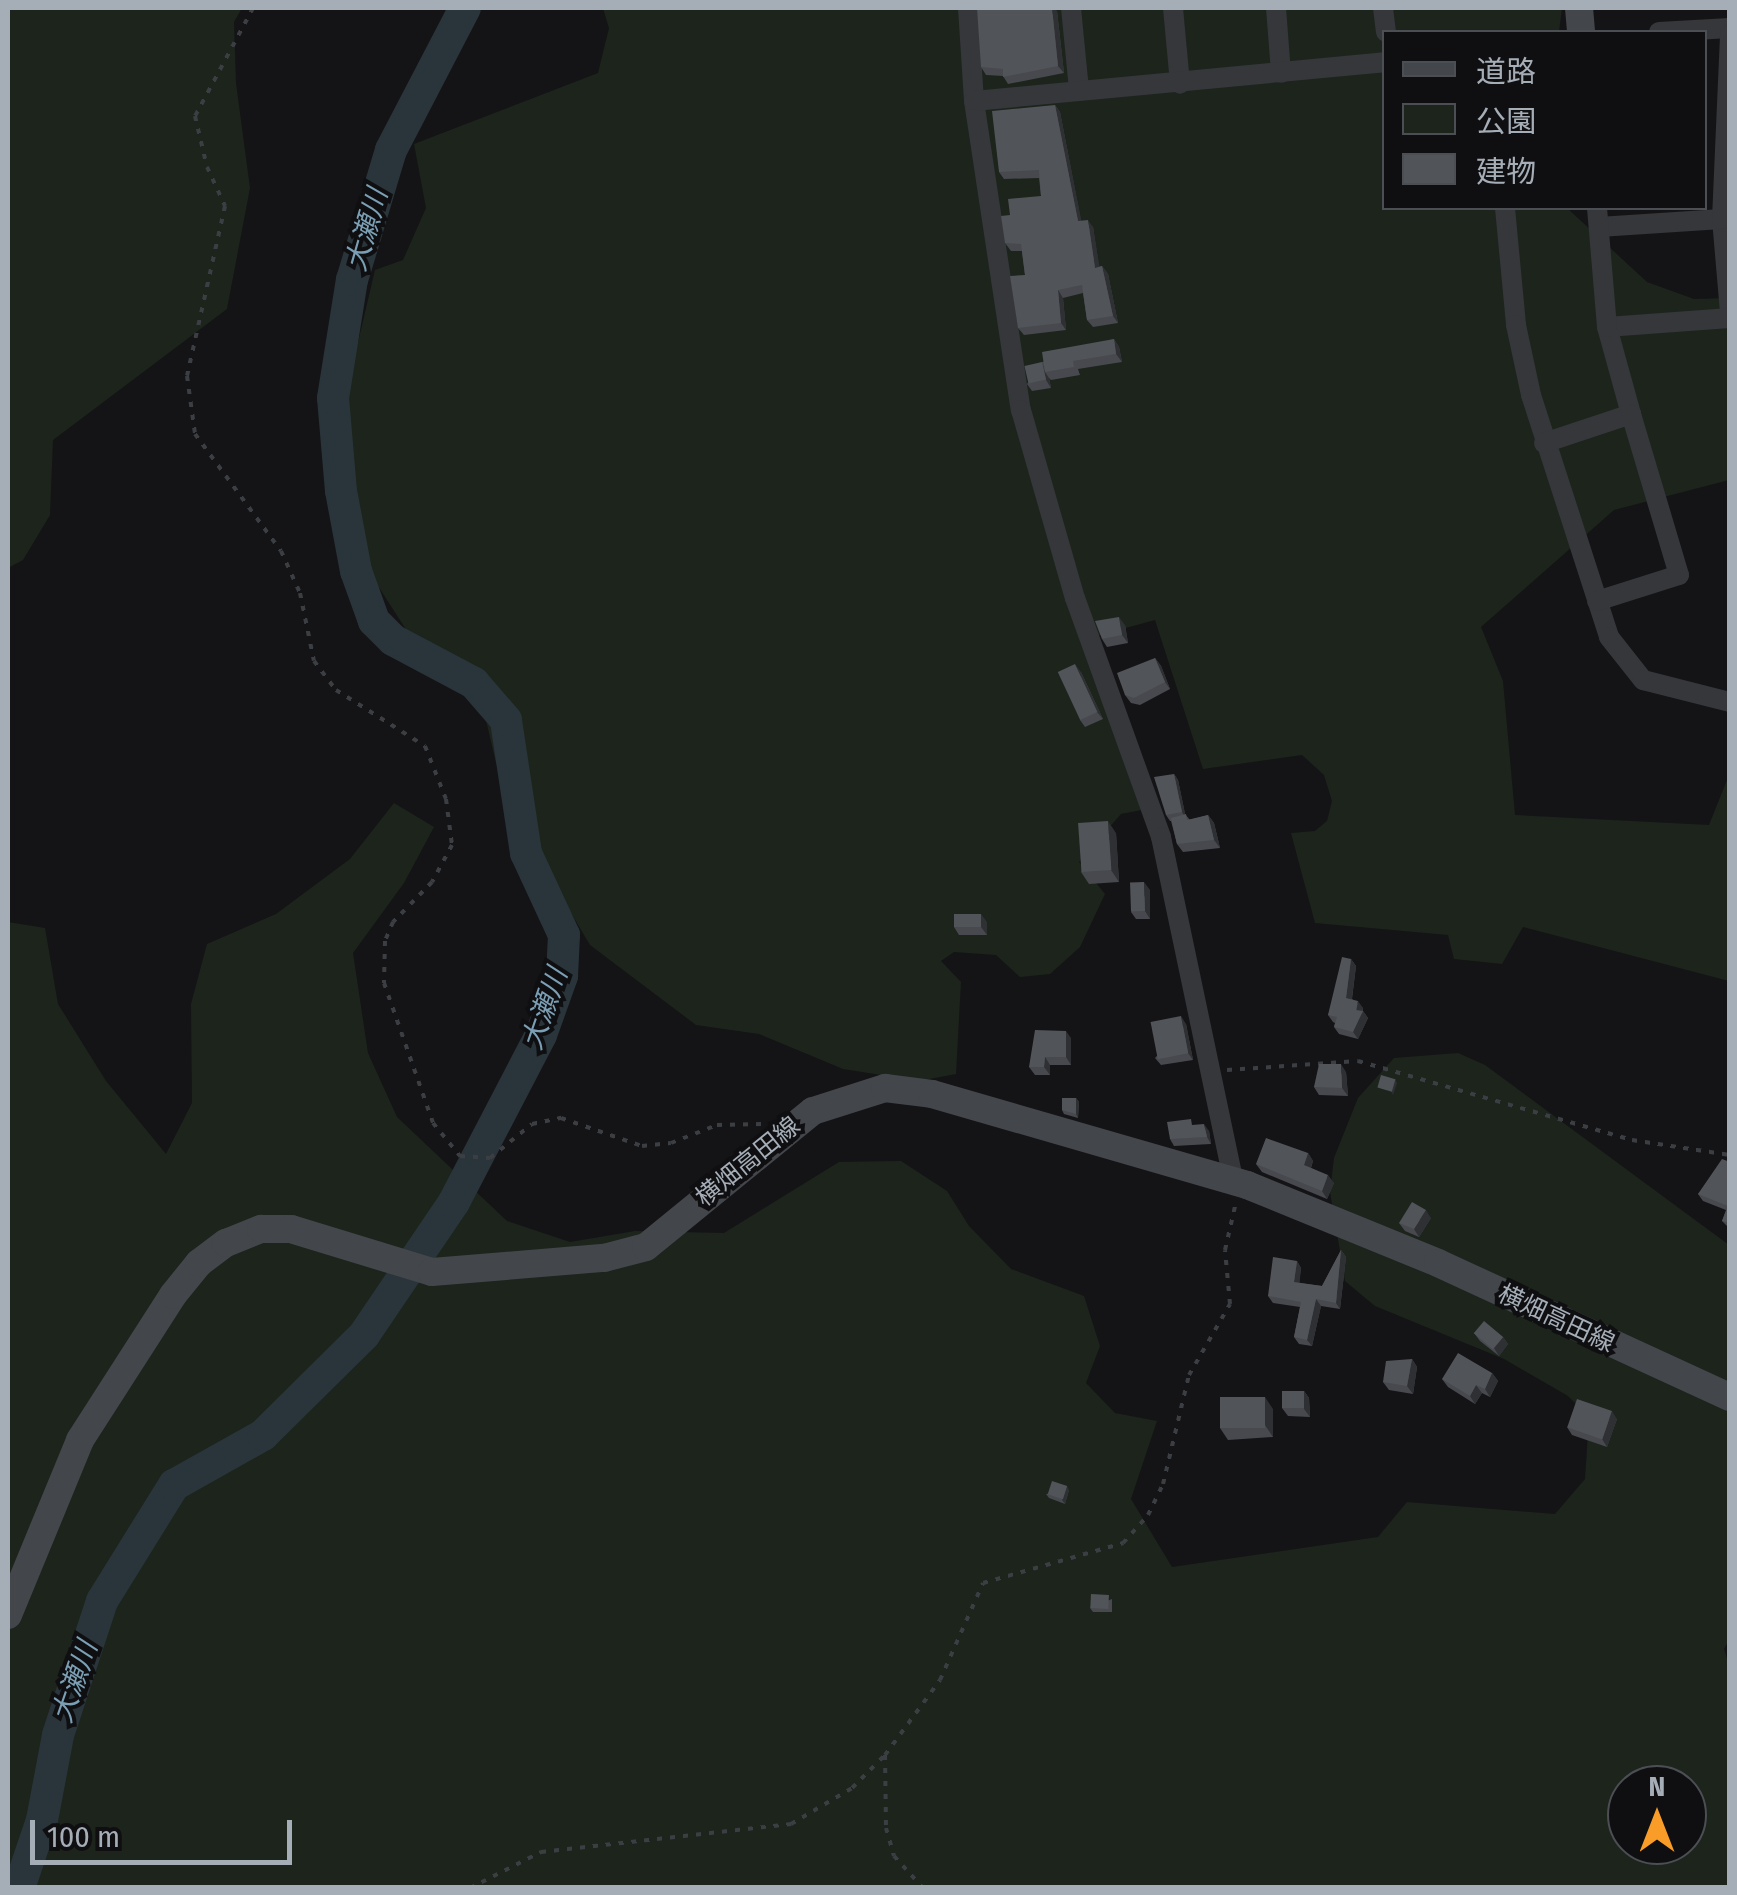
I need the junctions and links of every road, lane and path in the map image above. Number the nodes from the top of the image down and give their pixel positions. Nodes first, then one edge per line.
1 (253, 8) edge
2 (968, 8) edge
3 (1071, 8) edge
4 (1173, 8) edge
5 (1276, 8) edge
6 (1684, 8) edge
7 (1686, 30) edge
8 (1730, 31) edge
9 (1382, 62) edge
10 (1281, 73) junction
11 (1180, 84) junction
12 (1079, 90) junction
13 (974, 101) junction
14 (1728, 122) edge
15 (1505, 210) edge
16 (1598, 217) edge
17 (1722, 220) junction
18 (1730, 315) edge
19 (1608, 326) junction
20 (1631, 414) junction
21 (1544, 443) junction
22 (1597, 600) junction
23 (1730, 702) edge
24 (1210, 1072) junction
25 (780, 1132) junction
26 (1730, 1155) edge
27 (1240, 1182) junction
28 (1730, 1397) edge
29 (8, 1615) edge
30 (886, 1756) junction
31 (470, 1888) edge
32 (924, 1888) edge

1 - 25 path
2 - 13 street
3 - 12 street
4 - 11 street
5 - 10 street
6 - 7 street
8 - 14 street
9 - 10 street
10 - 11 street
11 - 12 street
12 - 13 street
13 - 24 street
14 - 17 street
15 - 21 street
16 - 17 street
16 - 19 street
17 - 18 street
18 - 19 street
19 - 20 street
20 - 21 street
20 - 22 street
21 - 22 street
22 - 23 street
24 - 26 path
24 - 27 street
25 - 27 main road, 横畑高田線
25 - 29 main road, 横畑高田線
27 - 28 main road, 横畑高田線
27 - 30 path
30 - 31 path
30 - 32 path

